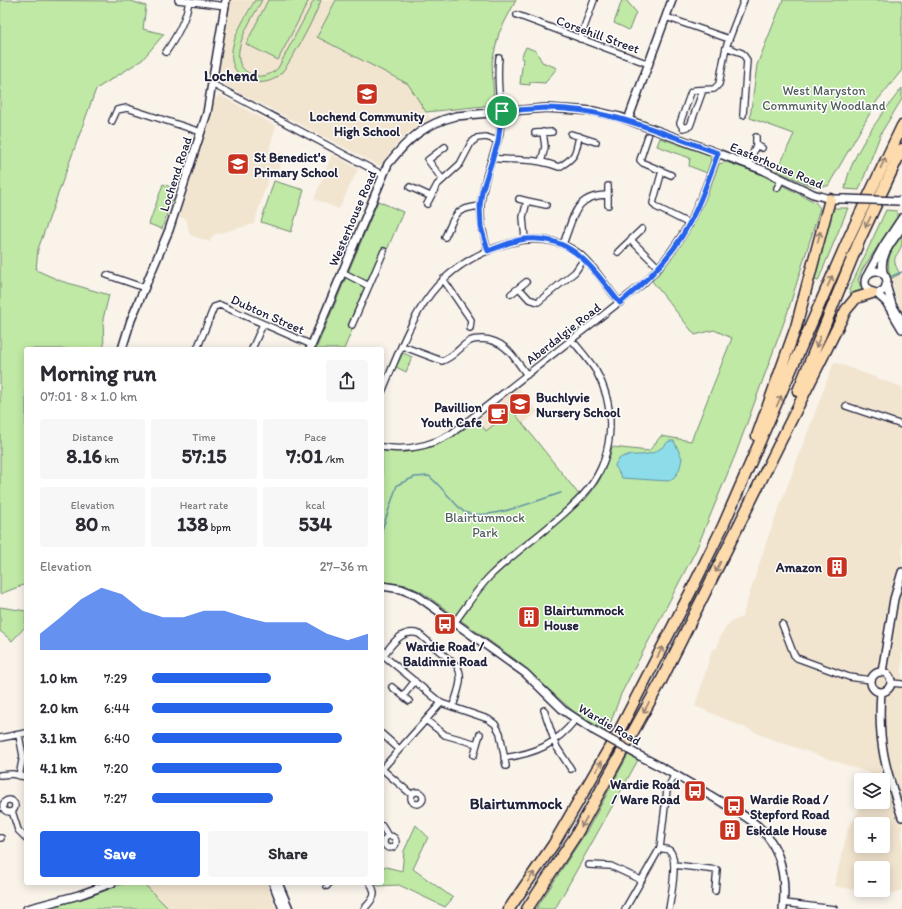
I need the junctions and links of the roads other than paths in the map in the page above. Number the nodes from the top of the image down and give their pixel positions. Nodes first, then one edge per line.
1 (178, 0) edge
2 (594, 0) edge
3 (672, 0) edge
4 (744, 0) edge
5 (189, 1) junction
6 (226, 3) edge
7 (517, 15) dead end
8 (666, 17) junction
9 (580, 39) junction
10 (728, 39) junction
11 (726, 47) junction
12 (166, 52) dead end
13 (499, 58) dead end
14 (649, 64) junction
15 (212, 84) junction
16 (703, 90) junction
17 (502, 111) junction
18 (743, 115) dead end
19 (443, 119) joint
20 (628, 120) junction
21 (112, 121) dead end
22 (902, 126) edge
23 (201, 132) junction
24 (543, 132) junction
25 (552, 132) dead end
26 (535, 133) dead end
27 (571, 134) dead end
28 (579, 136) junction
29 (648, 136) dead end
30 (756, 137) dead end
31 (498, 142) junction
32 (596, 142) dead end
33 (445, 146) dead end
34 (756, 146) junction
35 (762, 148) dead end
36 (902, 149) edge
37 (718, 153) junction
38 (492, 158) junction
39 (542, 162) junction
40 (749, 165) junction
41 (662, 171) junction
42 (383, 175) junction
43 (671, 175) dead end
44 (442, 179) junction
45 (782, 179) junction
46 (608, 186) dead end
47 (410, 187) dead end
48 (777, 188) dead end
49 (608, 195) junction
50 (430, 196) junction
51 (830, 198) junction
52 (519, 199) dead end
53 (527, 201) junction
54 (900, 201) edge
55 (428, 204) dead end
56 (546, 205) dead end
57 (608, 205) dead end
58 (480, 206) junction
59 (902, 218) edge
60 (690, 224) junction
61 (902, 227) edge
62 (642, 229) dead end
63 (445, 237) dead end
64 (525, 239) junction
65 (630, 240) junction
66 (563, 244) junction
67 (384, 251) dead end
68 (488, 251) junction
69 (618, 252) dead end
70 (584, 259) junction
71 (659, 268) junction
72 (342, 272) junction
73 (107, 275) dead end
74 (868, 275) junction
75 (884, 275) junction
76 (443, 279) junction
77 (526, 282) dead end
78 (886, 285) junction
79 (369, 286) junction
80 (145, 288) junction
81 (519, 288) junction
82 (874, 293) junction
83 (511, 294) dead end
84 (620, 303) junction
85 (902, 321) edge
86 (263, 324) junction
87 (352, 325) dead end
88 (470, 328) dead end
89 (902, 329) edge
90 (572, 340) junction
91 (402, 346) junction
92 (123, 347) edge
93 (198, 347) edge
94 (253, 347) edge
95 (311, 347) edge
96 (527, 375) junction
97 (384, 386) edge
98 (846, 406) dead end
99 (902, 425) edge
100 (384, 448) edge
101 (723, 526) junction
102 (735, 532) junction
103 (902, 572) edge
104 (384, 586) edge
105 (454, 623) junction
106 (782, 624) dead end
107 (384, 655) edge
108 (384, 657) edge
109 (882, 672) junction
110 (872, 680) junction
111 (415, 681) junction
112 (891, 683) junction
113 (902, 684) edge
114 (392, 687) dead end
115 (881, 692) junction
116 (403, 696) junction
117 (409, 701) dead end
118 (441, 703) junction
119 (453, 707) junction
120 (544, 710) dead end
121 (576, 719) junction
122 (426, 720) junction
123 (24, 734) edge
124 (480, 734) dead end
125 (19, 735) junction
126 (384, 736) edge
127 (0, 738) edge
128 (555, 741) junction
129 (477, 744) junction
130 (399, 749) junction
131 (474, 755) dead end
132 (504, 758) junction
133 (506, 766) dead end
134 (384, 767) edge
135 (571, 769) dead end
136 (384, 771) edge
137 (675, 774) junction
138 (0, 775) edge
139 (20, 776) junction
140 (24, 777) edge
141 (412, 795) dead end
142 (12, 811) dead end
143 (902, 817) edge
144 (384, 829) edge
145 (24, 836) edge
146 (388, 836) dead end
147 (660, 848) junction
148 (589, 865) dead end
149 (674, 865) junction
150 (642, 880) junction
151 (106, 885) edge
152 (274, 885) edge
153 (279, 885) edge
154 (371, 885) edge
155 (715, 892) dead end
156 (784, 906) edge
157 (27, 909) edge
158 (284, 909) edge
159 (289, 909) edge
160 (364, 909) edge
161 (508, 909) edge
162 (527, 909) edge
163 (625, 909) edge
164 (669, 909) edge
165 (831, 909) edge

1 - 5 street
2 - 9 street
3 - 8 street
4 - 10 street
5 - 6 street
5 - 12 street
6 - 15 street, Lochend Road
7 - 9 street, Corsehill Street
8 - 10 street
8 - 14 street
9 - 14 street, Corsehill Street
10 - 11 street
11 - 16 street
11 - 18 street
13 - 17 street
14 - 20 street
15 - 23 street, Lochend Road
15 - 42 street
16 - 16 street
17 - 19 street, Easterhouse Road
17 - 20 street, Easterhouse Road
17 - 31 street
19 - 42 street, Westerhouse Road
20 - 37 street, Easterhouse Road
21 - 23 street
101 -> 22 highway
23 - 80 street, Lochend Road
24 - 25 street
24 - 26 street
24 - 39 street
27 - 28 street
28 - 32 street
28 - 39 street
29 - 41 street
30 - 34 street
31 - 38 street
31 - 44 street
33 - 44 street
34 - 35 street
34 - 40 street
36 -> 102 highway
37 - 40 street, Easterhouse Road
37 - 60 street, Aberdalgie Road
38 - 39 street
38 - 58 street
40 - 45 street, Easterhouse Road
41 - 43 street
41 - 60 street
42 - 72 street, Westerhouse Road
44 - 50 street
45 - 48 street
45 - 51 street, Easterhouse Road
46 - 49 street
47 - 50 street
49 - 57 street
49 - 66 street
50 - 55 street
51 - 54 street, Easterhouse Road, bridge
101 -> 51 highway
52 - 53 street
53 - 56 street
53 - 64 street
58 - 63 street
58 - 68 street
59 - 74 street
60 - 71 street, Aberdalgie Road
61 - 75 street
62 - 65 street
64 - 66 street
64 - 68 street
65 - 69 street
65 - 71 street
66 - 70 street
67 - 79 street
68 - 76 street
70 - 81 street
70 - 84 street
71 - 84 street, Aberdalgie Road
72 - 79 street
72 - 95 street, Westerhouse Road
73 - 80 street
74 - 75 street
74 - 82 street
75 - 78 street
76 - 88 street
76 - 91 street
77 - 81 street
78 - 82 street
78 - 85 street
79 - 87 street
80 - 92 street, Lochend Road
81 - 83 street
82 - 89 street
82 - 102 highway
84 - 90 street, Aberdalgie Road
86 - 93 street, Dubton Street
86 - 94 street
86 - 95 street, Dubton Street
90 - 96 street, Aberdalgie Road
90 - 105 street
91 - 96 street
91 - 97 street
96 - 100 street, Aberdalgie Road
98 - 99 street
161 -> 101 highway
102 -> 162 highway
103 - 109 street
104 - 105 street, Wardie Road
105 - 121 street, Wardie Road
106 - 110 street
107 - 119 street
108 - 111 street
109 - 110 street
109 - 112 street
110 - 115 street
111 - 116 street
111 - 118 street
112 - 113 street
112 - 115 street
114 - 116 street
115 - 143 street
116 - 117 street
118 - 119 street
118 - 122 street
119 - 132 street
120 - 128 street
121 - 128 street
121 - 137 street, Wardie Road, bridge
122 - 129 street
122 - 130 street
123 - 125 street
124 - 129 street
125 - 127 street
125 - 139 street
126 - 130 street
128 - 132 street
128 - 135 street
129 - 131 street
130 - 134 street
132 - 133 street
136 - 141 street
137 - 147 street
137 - 156 street, Wardie Road
138 - 139 street
139 - 140 street
142 - 145 street
144 - 146 street
147 - 149 street
147 - 150 street
148 - 150 street
149 - 155 street
149 - 164 street
150 - 163 street
151 - 157 street
152 - 158 street
153 - 159 street
154 - 160 street
156 - 165 street

